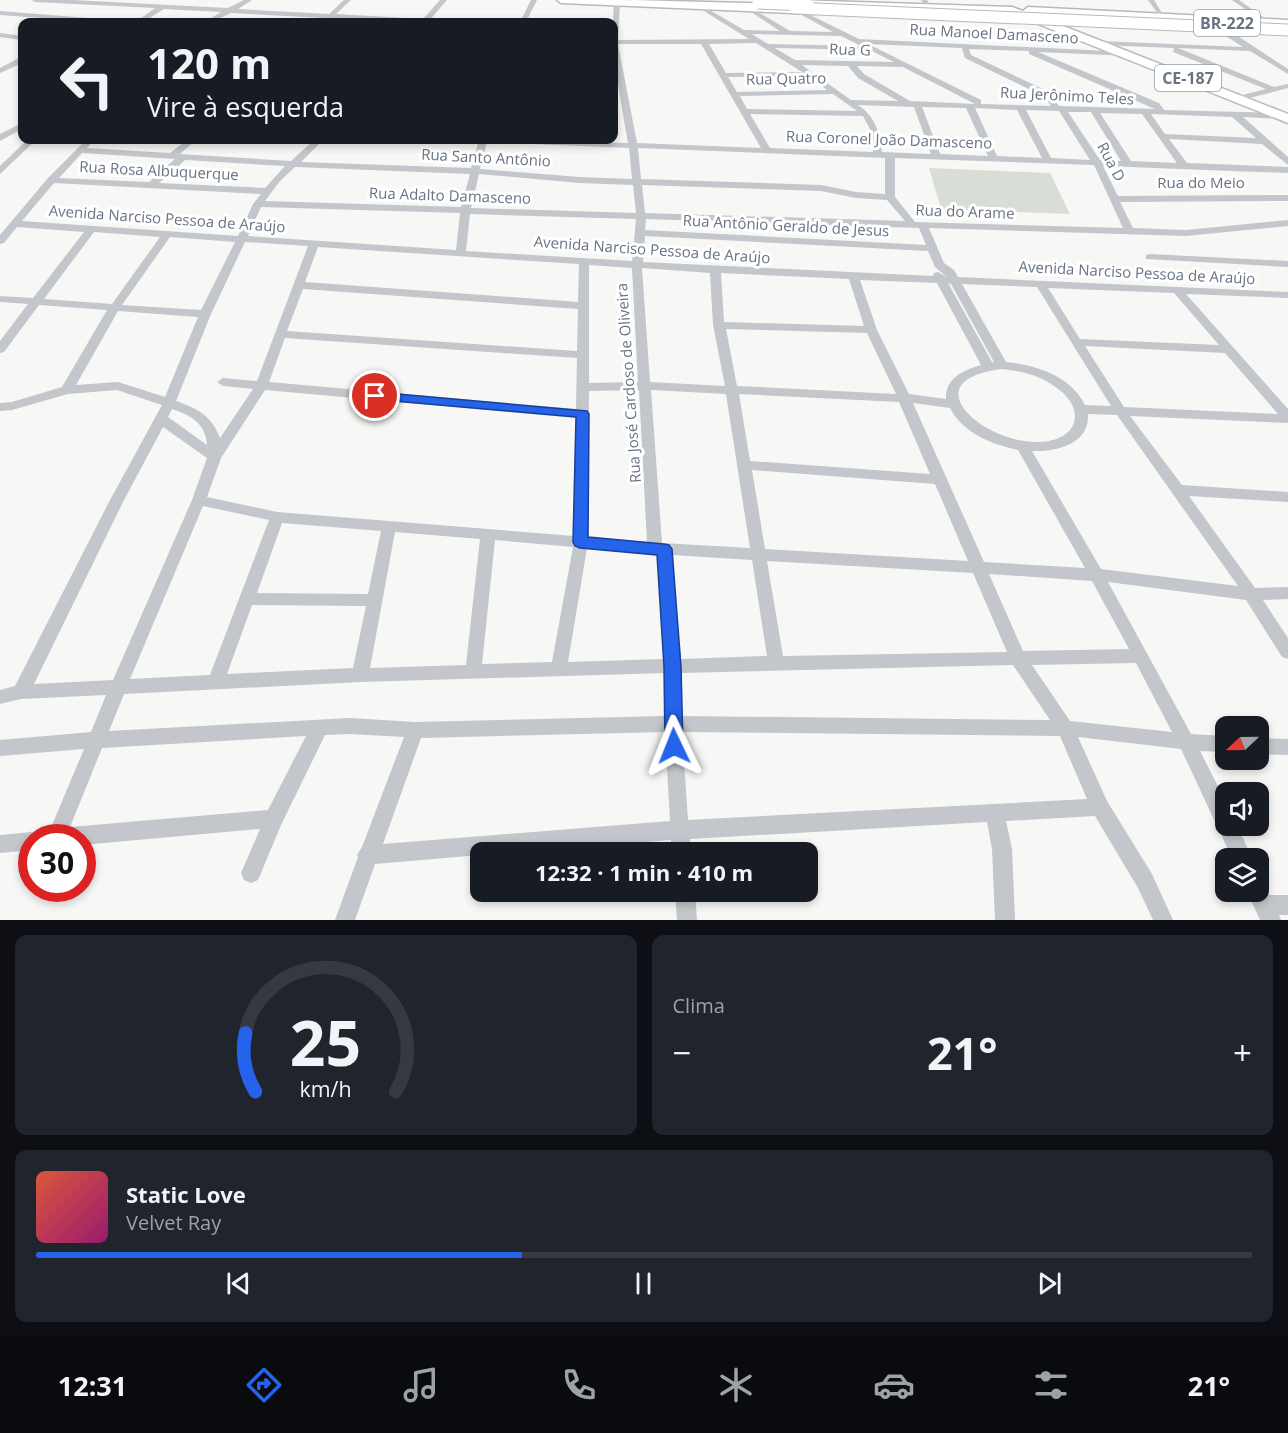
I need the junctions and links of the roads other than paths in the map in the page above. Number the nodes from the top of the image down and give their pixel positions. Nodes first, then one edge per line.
1 (35, 0) edge
2 (41, 0) edge
3 (249, 0) edge
4 (348, 0) edge
5 (444, 0) edge
6 (534, 0) edge
7 (561, 0) edge
8 (636, 0) edge
9 (988, 0) edge
10 (1000, 0) edge
11 (1151, 0) edge
12 (1235, 0) edge
13 (126, 2) edge
14 (617, 3) junction
15 (926, 3) edge
16 (699, 4) edge
17 (758, 4) edge
18 (164, 6) junction
19 (796, 9) junction
20 (1012, 10) junction
21 (1027, 10) junction
22 (231, 11) junction
23 (0, 13) edge
24 (15, 14) junction
25 (331, 15) junction
26 (1162, 17) junction
27 (54, 18) edge
28 (100, 18) edge
29 (145, 18) edge
30 (216, 18) edge
31 (328, 18) edge
32 (371, 18) edge
33 (428, 18) edge
34 (525, 18) edge
35 (616, 18) edge
36 (0, 21) edge
37 (1268, 22) junction
38 (1047, 24) junction
39 (1063, 24) junction
40 (1288, 28) edge
41 (1224, 31) junction
42 (743, 32) junction
43 (789, 33) junction
44 (846, 34) junction
45 (0, 35) edge
46 (18, 37) edge
47 (1094, 40) junction
48 (858, 41) junction
49 (618, 42) edge
50 (704, 42) junction
51 (762, 43) junction
52 (965, 46) junction
53 (1167, 47) junction
54 (873, 48) junction
55 (1024, 49) junction
56 (1249, 49) junction
57 (1129, 54) junction
58 (18, 62) edge
59 (793, 62) junction
60 (850, 63) junction
61 (906, 65) junction
62 (0, 71) edge
63 (1288, 72) edge
64 (812, 74) junction
65 (618, 75) edge
66 (724, 75) junction
67 (1288, 86) edge
68 (1272, 89) junction
69 (838, 92) junction
70 (733, 94) junction
71 (1238, 99) junction
72 (851, 102) junction
73 (618, 104) edge
74 (626, 104) junction
75 (913, 104) junction
76 (969, 105) junction
77 (986, 106) junction
78 (1020, 107) junction
79 (1059, 109) junction
80 (1094, 110) junction
81 (745, 111) junction
82 (1146, 113) junction
83 (1162, 113) junction
84 (866, 114) junction
85 (1235, 115) junction
86 (1285, 117) edge
87 (18, 128) edge
88 (1162, 135) junction
89 (0, 138) edge
90 (1263, 141) junction
91 (28, 144) edge
92 (86, 144) edge
93 (187, 144) edge
94 (314, 144) edge
95 (482, 144) edge
96 (604, 144) edge
97 (633, 145) junction
98 (79, 150) junction
99 (767, 150) junction
100 (878, 154) junction
101 (890, 155) junction
102 (172, 156) junction
103 (936, 156) junction
104 (183, 157) junction
105 (994, 159) junction
106 (1047, 161) junction
107 (1288, 162) edge
108 (1097, 163) junction
109 (292, 164) junction
110 (1127, 164) junction
111 (1184, 166) junction
112 (1288, 170) edge
113 (0, 171) edge
114 (473, 171) junction
115 (51, 180) junction
116 (637, 182) junction
117 (150, 186) junction
118 (265, 191) junction
119 (890, 197) junction
120 (1288, 198) edge
121 (1114, 199) junction
122 (258, 204) junction
123 (465, 211) junction
124 (641, 217) junction
125 (17, 221) junction
126 (1288, 223) edge
127 (918, 225) junction
128 (91, 229) junction
129 (1130, 232) junction
130 (168, 233) junction
131 (639, 233) junction
132 (243, 236) junction
133 (0, 241) edge
134 (314, 244) junction
135 (932, 248) junction
136 (461, 250) junction
137 (1150, 257) dead end
138 (585, 261) junction
139 (637, 261) junction
140 (1288, 264) edge
141 (715, 270) junction
142 (944, 274) junction
143 (854, 277) junction
144 (1041, 284) junction
145 (299, 285) junction
146 (1288, 287) edge
147 (1177, 290) junction
148 (1288, 295) edge
149 (0, 299) edge
150 (34, 301) junction
151 (584, 306) junction
152 (115, 307) junction
153 (205, 314) junction
154 (719, 325) junction
155 (871, 330) junction
156 (280, 334) junction
157 (1078, 342) junction
158 (0, 349) edge
159 (1227, 349) junction
160 (583, 355) junction
161 (1002, 365) junction
162 (988, 366) junction
163 (224, 382) dead end
164 (261, 386) junction
165 (644, 386) junction
166 (583, 387) junction
167 (67, 390) junction
168 (732, 390) junction
169 (904, 398) junction
170 (169, 403) junction
171 (954, 404) junction
172 (0, 406) edge
173 (1081, 410) junction
174 (1119, 410) junction
175 (582, 414) junction
176 (1288, 418) edge
177 (161, 419) junction
178 (1023, 447) junction
179 (214, 457) junction
180 (744, 465) junction
181 (938, 479) junction
182 (1178, 490) junction
183 (1288, 496) edge
184 (199, 500) junction
185 (277, 517) junction
186 (389, 526) junction
187 (488, 533) junction
188 (580, 542) junction
189 (659, 549) junction
190 (760, 555) junction
191 (979, 570) junction
192 (1098, 575) junction
193 (1288, 593) edge
194 (1251, 594) junction
195 (247, 599) junction
196 (374, 600) junction
197 (1288, 652) edge
198 (1141, 656) junction
199 (1018, 660) junction
200 (776, 663) junction
201 (673, 667) junction
202 (560, 669) junction
203 (473, 673) junction
204 (360, 675) junction
205 (216, 682) junction
206 (118, 687) junction
207 (21, 692) junction
208 (0, 698) edge
209 (673, 724) junction
210 (320, 727) junction
211 (1065, 728) junction
212 (415, 730) junction
213 (97, 740) junction
214 (1188, 742) junction
215 (1215, 743) edge
216 (1269, 746) edge
217 (1288, 747) edge
218 (0, 748) edge
219 (1215, 800) edge
220 (1100, 807) junction
221 (995, 813) junction
222 (274, 819) junction
223 (62, 824) edge
224 (679, 830) junction
225 (96, 835) edge
226 (18, 842) edge
227 (680, 842) edge
228 (0, 844) edge
229 (368, 855) junction
230 (251, 873) dead end
231 (686, 902) edge
232 (1264, 905) edge
233 (1288, 905) edge
234 (345, 920) edge
235 (687, 920) edge
236 (1005, 920) edge
237 (1163, 920) edge

1 - 2 street
2 - 13 street
2 - 24 street
3 - 22 street
4 - 25 street
5 - 33 street
6 - 34 street
7 - 14 main road
8 - 19 highway, BR-222
9 - 20 main road, CE-187
10 - 21 main road, CE-187
11 - 26 street
12 - 37 street
13 - 18 street
13 - 28 street
14 - 16 main road
14 - 35 street, Rua José Cardoso de Oliveira
15 - 17 main road, BR-222
15 - 20 main road, BR-222
16 - 17 highway, BR-222
16 - 42 street
17 - 19 main road
17 - 40 highway, BR-222, bridge
17 - 43 street
18 - 22 street
18 - 29 street
19 - 38 main road
19 - 40 highway, BR-222, bridge
19 - 44 street
20 - 21 highway, BR-222
20 - 38 highway, CE-187
21 - 26 highway, BR-222
21 - 39 highway, CE-187
22 - 25 street
22 - 30 street
23 - 24 street
24 - 27 street
24 - 36 street
25 - 31 street
25 - 32 street
26 - 37 highway, BR-222
37 - 40 highway, BR-222
38 - 39 highway
38 - 47 highway, CE-187
39 - 41 highway
39 - 47 highway, CE-187
40 - 41 highway
41 - 56 street
42 - 43 street
42 - 51 street
43 - 44 street
44 - 48 street
45 - 46 street
47 - 53 street
47 - 57 highway, CE-187
48 - 52 street, Rua Manoel Damasceno
48 - 54 street
49 - 50 street
50 - 51 street
50 - 66 street
51 - 54 street
51 - 59 street
52 - 55 street, Rua Manoel Damasceno
52 - 79 street, Rua D
53 - 56 street
53 - 68 street
54 - 61 street
55 - 57 street, Rua Manoel Damasceno
55 - 83 street
56 - 63 street
57 - 71 highway, CE-187
58 - 62 street
59 - 60 street, Rua G
59 - 64 street
60 - 61 street, Rua G
60 - 75 street
61 - 77 street
64 - 66 street
64 - 69 street
65 - 74 street, Rua José Cardoso de Oliveira
66 - 70 street
67 - 68 street
68 - 71 street
69 - 70 street, Rua Quatro
69 - 72 street
70 - 81 street
71 - 86 highway, CE-187
72 - 75 street, Rua Jerônimo Teles
72 - 84 street
73 - 74 street
74 - 97 street, Rua José Cardoso de Oliveira
75 - 76 street, Rua Jerônimo Teles
75 - 103 street
76 - 77 street, Rua Jerônimo Teles
76 - 105 street
77 - 78 street, Rua Jerônimo Teles
78 - 79 street, Rua Jerônimo Teles
78 - 106 street
79 - 80 street, Rua Jerônimo Teles
79 - 108 street, Rua D
80 - 82 street, Rua Jerônimo Teles
80 - 110 street
81 - 84 street
81 - 99 street
82 - 83 street, Rua Jerônimo Teles
82 - 88 street
83 - 85 street, Rua Jerônimo Teles
84 - 100 street
85 - 86 street, Rua Jerônimo Teles
85 - 90 street
87 - 89 street
88 - 90 street
88 - 111 street
90 - 107 street
91 - 113 street
92 - 98 street
93 - 102 street
94 - 109 street
95 - 114 street
96 - 97 street, Rua Coronel João Damasceno
97 - 99 street, Rua Coronel João Damasceno
97 - 116 street, Rua José Cardoso de Oliveira
98 - 102 street, Rua Santo Antônio
98 - 115 street
99 - 100 street, Rua Coronel João Damasceno
100 - 101 street, Rua Coronel João Damasceno
101 - 103 street, Rua Coronel João Damasceno
101 - 119 street
102 - 104 street, Rua Santo Antônio
103 - 105 street, Rua Coronel João Damasceno
104 - 109 street, Rua Santo Antônio
104 - 117 street
105 - 106 street, Rua Coronel João Damasceno
106 - 108 street, Rua Coronel João Damasceno
108 - 110 street, Rua Coronel João Damasceno
108 - 121 street, Rua D
109 - 114 street, Rua Santo Antônio
109 - 118 street
110 - 111 street, Rua Coronel João Damasceno
111 - 112 street, Rua Coronel João Damasceno
114 - 116 street, Rua Santo Antônio
114 - 123 street
115 - 117 street, Rua Rosa Albuquerque
115 - 125 street
116 - 119 street, Rua Santo Antônio
116 - 124 street, Rua José Cardoso de Oliveira
117 - 118 street, Rua Rosa Albuquerque
118 - 122 street
119 - 127 street
120 - 121 street, Rua do Meio
121 - 129 street, Rua D
122 - 123 street, Rua Adalto Damasceno
122 - 132 street
123 - 124 street, Rua Adalto Damasceno
123 - 136 street
124 - 127 street, Rua do Arame
124 - 131 street, Rua José Cardoso de Oliveira
125 - 128 street, Avenida Narciso Pessoa de Araújo
125 - 132 street, Avenida Narciso Pessoa de Araújo
125 - 133 street
126 - 129 street, Rua do Arame
127 - 129 street, Rua do Arame
127 - 135 street
128 - 130 street, Avenida Narciso Pessoa de Araújo
128 - 150 street
130 - 132 street, Avenida Narciso Pessoa de Araújo
130 - 152 street
131 - 135 street, Rua Antônio Geraldo de Jesus
131 - 139 street, Rua José Cardoso de Oliveira
132 - 134 street, Avenida Narciso Pessoa de Araújo
132 - 136 street, Avenida Narciso Pessoa de Araújo
132 - 153 street
134 - 136 street, Avenida Narciso Pessoa de Araújo
134 - 145 street
135 - 142 street
136 - 138 street, Avenida Narciso Pessoa de Araújo
136 - 139 street, Avenida Narciso Pessoa de Araújo
137 - 140 street
138 - 139 street, Avenida Narciso Pessoa de Araújo
138 - 151 street
139 - 141 street, Avenida Narciso Pessoa de Araújo
139 - 142 street, Avenida Narciso Pessoa de Araújo
139 - 165 street, Rua José Cardoso de Oliveira
141 - 143 street, Avenida Narciso Pessoa de Araújo
141 - 154 street
142 - 143 street, Avenida Narciso Pessoa de Araújo
142 - 144 street, Avenida Narciso Pessoa de Araújo
142 - 146 street, Avenida Narciso Pessoa de Araújo
142 - 161 street
142 - 162 street
143 - 155 street
144 - 147 street, Avenida Narciso Pessoa de Araújo
144 - 157 street
145 - 151 street
145 - 156 street
147 - 148 street, Avenida Narciso Pessoa de Araújo
147 - 159 street
149 - 150 street
150 - 152 street
150 - 158 street
151 - 160 street
152 - 153 street
152 - 167 street
153 - 170 street
154 - 155 street
154 - 168 street
155 - 169 street
156 - 160 street
156 - 164 street
157 - 159 street
157 - 174 street
159 - 176 street
160 - 166 street
161 - 162 street
161 - 173 street
162 - 171 street
163 - 164 street
164 - 175 street
164 - 179 street
165 - 166 street
165 - 168 street
165 - 189 street, Rua José Cardoso de Oliveira
166 - 175 street
167 - 170 street
167 - 172 street
168 - 169 street
168 - 180 street
169 - 171 street
169 - 181 street
170 - 177 street
170 - 179 street
171 - 178 street
173 - 174 street
173 - 178 street
174 - 176 street
174 - 182 street
175 - 188 street
177 - 179 street
177 - 207 street
178 - 192 street
179 - 184 street
180 - 181 street
180 - 190 street
181 - 191 street
182 - 183 street
182 - 194 street
184 - 185 street
184 - 206 street
185 - 186 street
185 - 195 street
186 - 187 street
186 - 196 street
187 - 188 street
187 - 203 street
188 - 189 street
188 - 202 street
189 - 190 street
189 - 201 street, Rua José Cardoso de Oliveira
190 - 191 street
190 - 200 street
191 - 192 street
191 - 199 street
192 - 194 street
192 - 198 street
193 - 194 street
194 - 197 street
195 - 196 street
195 - 205 street
196 - 204 street
198 - 199 street
198 - 214 street
199 - 200 street
199 - 211 street
200 - 201 street
201 - 202 street
201 - 209 street, Rua José Cardoso de Oliveira
202 - 203 street
203 - 204 street
204 - 205 street
205 - 206 street
206 - 207 street
206 - 213 street
207 - 208 street
209 - 211 street
209 - 212 street
209 - 224 street, Rua José Cardoso de Oliveira
210 - 212 street
210 - 213 street
210 - 222 street
211 - 214 street
211 - 220 street
212 - 229 street
213 - 218 street
213 - 223 street
214 - 215 street
214 - 219 street
216 - 217 street
220 - 221 street
220 - 237 street
221 - 224 street
221 - 236 street
222 - 225 street
222 - 230 street
224 - 227 street, Rua José Cardoso de Oliveira
224 - 229 street
226 - 228 street
229 - 234 street
231 - 235 street
232 - 233 street

